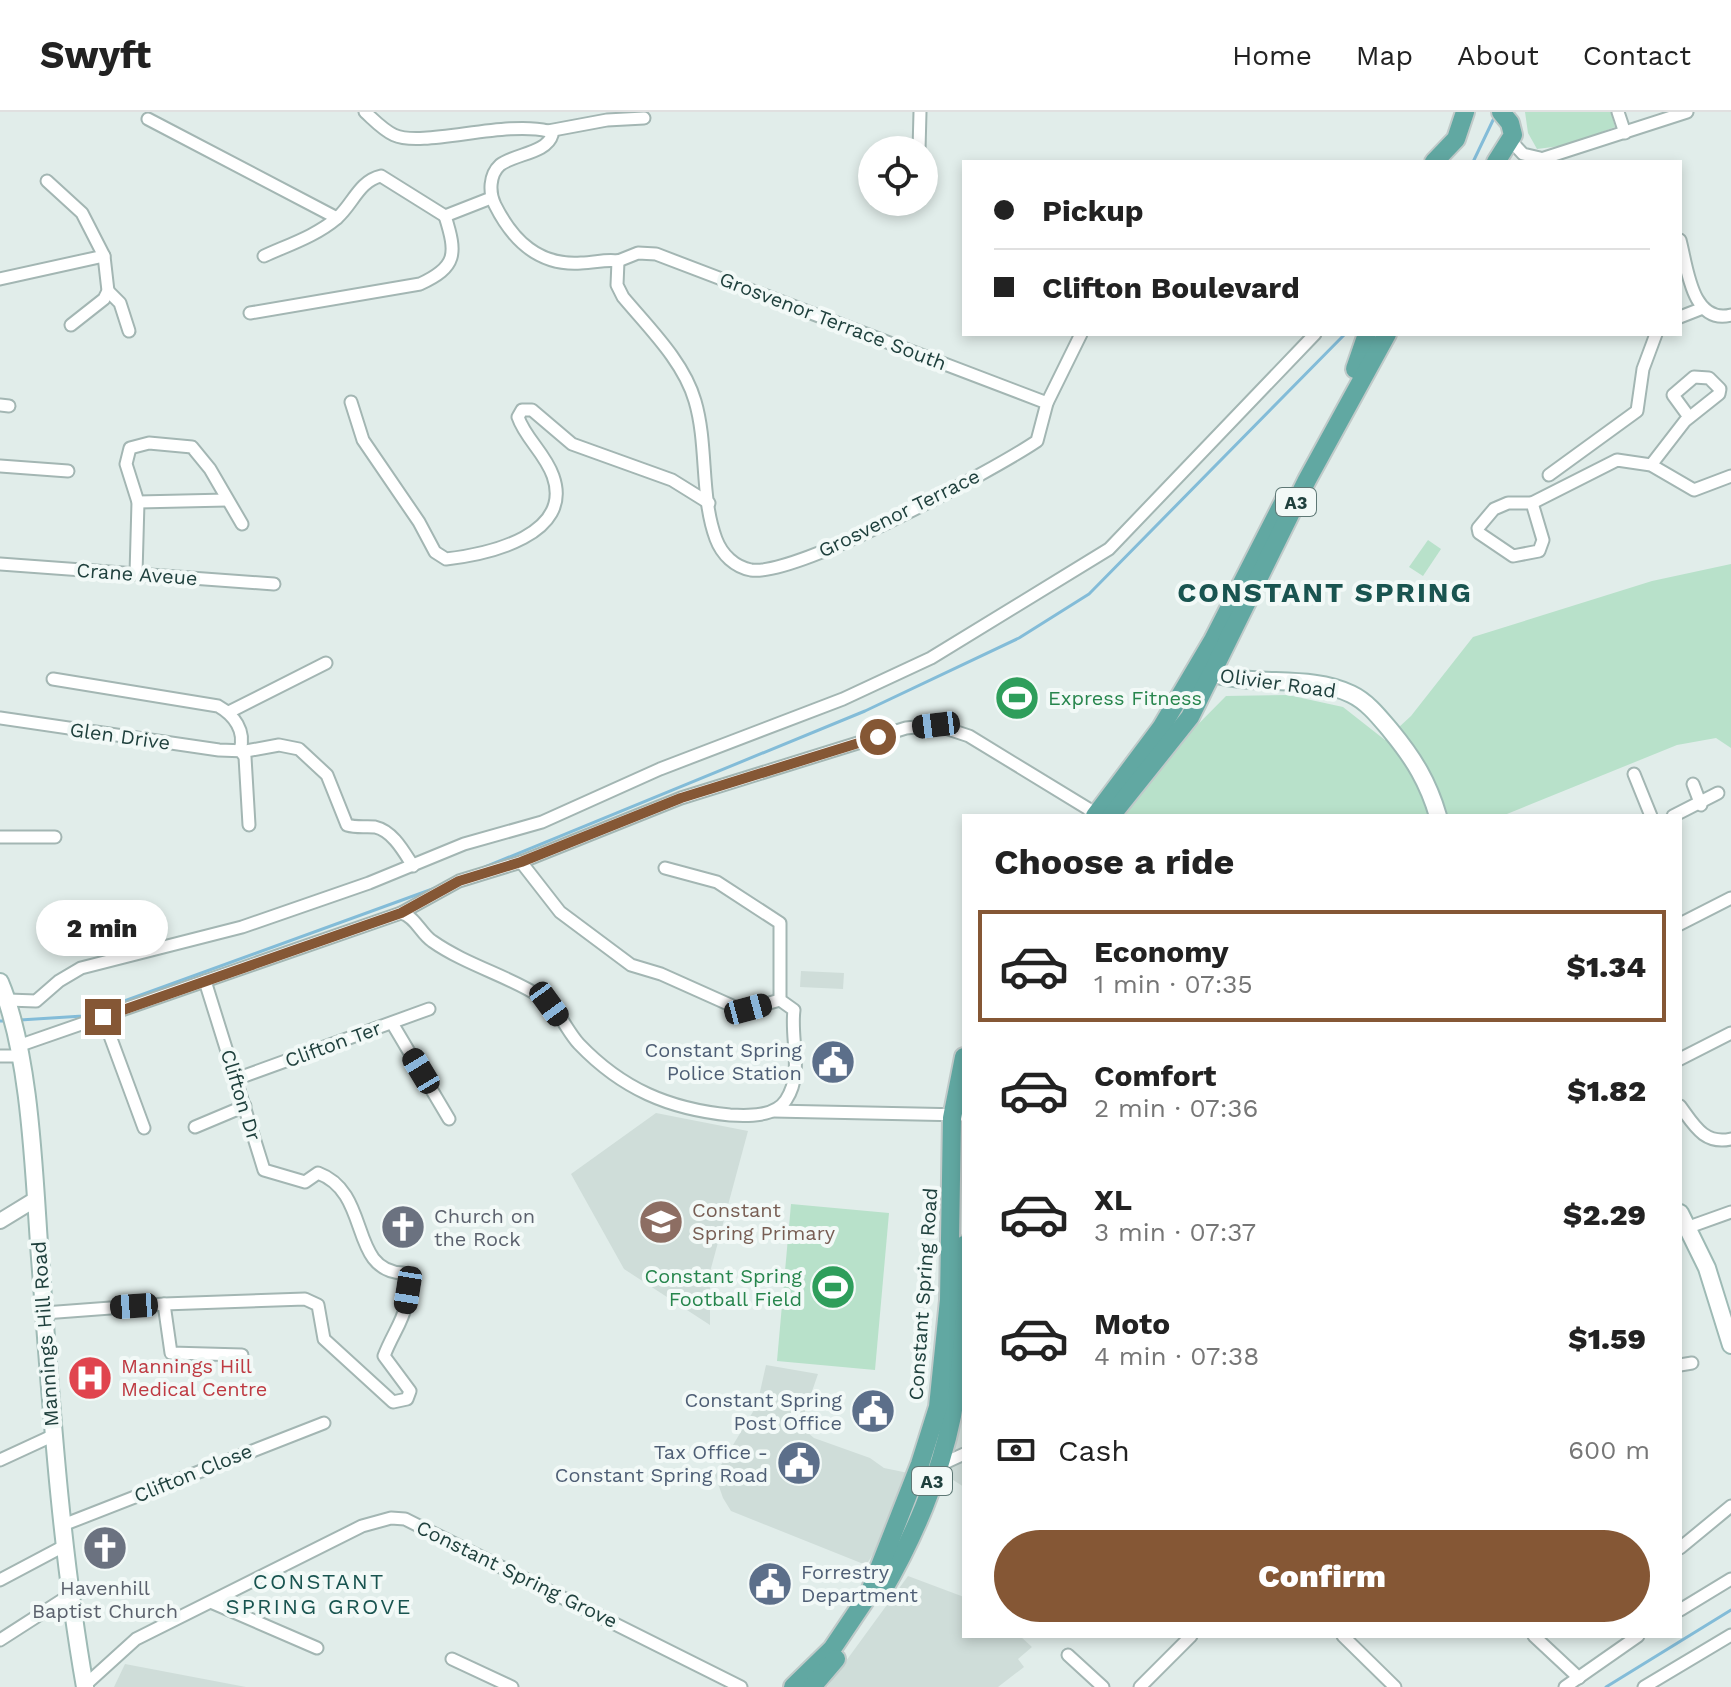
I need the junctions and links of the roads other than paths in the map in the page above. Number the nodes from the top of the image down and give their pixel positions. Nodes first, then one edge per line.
1 (365, 112) edge
2 (920, 112) edge
3 (1465, 112) edge
4 (1471, 112) edge
5 (1501, 112) edge
6 (1618, 112) edge
7 (1687, 112) edge
8 (644, 118) dead end
9 (148, 119) dead end
10 (548, 131) junction
11 (1459, 133) junction
12 (1625, 133) junction
13 (919, 136) edge
14 (1511, 141) junction
15 (1563, 153) junction
16 (1436, 160) edge
17 (1497, 160) edge
18 (1536, 160) edge
19 (1573, 160) edge
20 (47, 181) dead end
21 (491, 198) junction
22 (445, 216) junction
23 (337, 218) junction
24 (1682, 247) edge
25 (104, 256) junction
26 (264, 256) dead end
27 (618, 261) junction
28 (0, 279) edge
29 (108, 291) junction
30 (1703, 308) junction
31 (250, 313) dead end
32 (1731, 315) edge
33 (1682, 316) edge
34 (71, 325) dead end
35 (129, 331) dead end
36 (1080, 336) edge
37 (1313, 336) edge
38 (1366, 336) edge
39 (1386, 336) edge
40 (1655, 336) edge
41 (351, 402) dead end
42 (1047, 403) junction
43 (1689, 417) dead end
44 (1651, 465) junction
45 (0, 466) edge
46 (68, 471) dead end
47 (1549, 475) dead end
48 (1731, 476) edge
49 (227, 500) junction
50 (138, 502) junction
51 (709, 503) junction
52 (1532, 503) junction
53 (242, 524) dead end
54 (0, 564) edge
55 (136, 574) junction
56 (274, 584) dead end
57 (326, 663) dead end
58 (1206, 671) junction
59 (53, 679) dead end
60 (229, 712) junction
61 (0, 718) edge
62 (240, 750) junction
63 (1634, 774) dead end
64 (1693, 784) dead end
65 (1718, 793) dead end
66 (1701, 805) junction
67 (1099, 814) edge
68 (1102, 814) edge
69 (1437, 814) edge
70 (1650, 814) edge
71 (1678, 814) edge
72 (249, 825) dead end
73 (0, 837) edge
74 (55, 837) dead end
75 (521, 862) junction
76 (413, 866) junction
77 (665, 868) dead end
78 (1731, 898) edge
79 (401, 913) junction
80 (1682, 923) edge
81 (205, 981) junction
82 (0, 982) edge
83 (8, 1000) junction
84 (780, 1000) junction
85 (429, 1009) dead end
86 (103, 1017) junction
87 (392, 1023) junction
88 (1731, 1033) edge
89 (18, 1046) junction
90 (0, 1056) edge
91 (1682, 1058) edge
92 (962, 1077) edge
93 (236, 1079) junction
94 (245, 1106) junction
95 (1682, 1109) edge
96 (773, 1111) junction
97 (958, 1117) edge
98 (449, 1119) dead end
99 (195, 1127) dead end
100 (144, 1128) dead end
101 (1731, 1139) edge
102 (36, 1199) junction
103 (1731, 1212) edge
104 (1684, 1220) edge
105 (0, 1221) edge
106 (962, 1299) edge
107 (164, 1304) junction
108 (44, 1313) junction
109 (1731, 1345) edge
110 (242, 1355) dead end
111 (324, 1423) dead end
112 (52, 1436) junction
113 (962, 1455) edge
114 (0, 1460) edge
115 (937, 1466) junction
116 (1731, 1506) edge
117 (63, 1525) junction
118 (64, 1546) junction
119 (1682, 1546) edge
120 (1731, 1579) edge
121 (0, 1580) edge
122 (70, 1595) junction
123 (213, 1603) junction
124 (1682, 1609) edge
125 (1731, 1635) edge
126 (1189, 1638) edge
127 (1345, 1638) edge
128 (1536, 1638) edge
129 (1635, 1638) edge
130 (0, 1640) edge
131 (317, 1648) dead end
132 (1068, 1655) dead end
133 (452, 1659) dead end
134 (1579, 1678) junction
135 (84, 1686) edge
136 (512, 1687) edge
137 (741, 1687) edge
138 (793, 1687) edge
139 (812, 1687) edge
140 (1103, 1687) edge
141 (1140, 1687) edge
142 (1395, 1687) edge
143 (1565, 1687) edge
144 (1644, 1687) edge

1 - 10 street
2 - 13 street
3 - 11 main road
4 - 11 main road
5 - 14 main road
6 - 12 street
7 - 12 street
8 - 10 street
9 - 23 street
10 - 21 street
11 - 16 main road
12 - 15 street
14 - 17 main road
14 - 18 street
15 - 18 street
15 - 19 street
20 - 25 street
21 - 22 street
21 - 27 street, Grosvenor Terrace South
22 - 23 street
22 - 31 street
23 - 26 street
24 - 30 street
25 - 28 street
25 - 29 street
27 - 42 street, Grosvenor Terrace South
27 - 51 street, Grosvenor Terrace
29 - 34 street
29 - 35 street
30 - 32 street
30 - 33 street
36 - 42 street, Grosvenor Terrace
37 - 76 street
38 - 58 main road, A3
39 - 58 main road, A3
40 - 47 street
41 - 51 street
42 - 51 street, Grosvenor Terrace
43 - 44 street
44 - 48 street
44 - 52 street
45 - 46 street
49 - 50 street
49 - 50 street
49 - 53 street
50 - 55 street
52 - 52 street
54 - 55 street, Crane Aveue
55 - 56 street, Crane Aveue
57 - 60 street
58 - 68 main road, A3
58 - 69 main road, Olivier Road
59 - 60 street
60 - 62 street
61 - 62 street, Glen Drive
62 - 72 street
62 - 76 street, Glen Drive
63 - 70 street
64 - 66 street
65 - 66 street
66 - 71 street
67 - 75 street
73 - 74 street
75 - 79 street
75 - 84 street
76 - 83 street
77 - 84 street
78 - 80 street
79 - 81 street
79 - 96 street
81 - 86 street
81 - 93 street, Clifton Dr
82 - 83 main road, Mannings Hill Road
83 - 89 main road, Mannings Hill Road
84 - 96 street
85 - 87 street, Clifton Ter
86 - 89 street
86 - 100 street
87 - 93 street, Clifton Ter
87 - 98 street
88 - 91 street
89 - 90 street
89 - 102 main road, Mannings Hill Road
92 - 97 main road, Constant Spring Road / A3
93 - 94 street, Clifton Dr
94 - 99 street
94 - 107 street, Clifton Dr
95 - 101 street
96 - 97 street
97 - 138 main road, Constant Spring Road / A3
102 - 105 street
102 - 108 main road, Mannings Hill Road
103 - 104 street
104 - 109 main road
106 - 115 main road, Constant Spring Road / A3
107 - 108 street
107 - 110 street
108 - 112 main road, Mannings Hill Road
111 - 117 street, Clifton Close
112 - 114 street
112 - 117 main road, Mannings Hill Road
113 - 115 street
115 - 139 main road, Constant Spring Road / A3
116 - 119 street
117 - 118 main road, Mannings Hill Road
118 - 121 street
118 - 122 main road, Mannings Hill Road
120 - 124 street
122 - 130 street
122 - 135 main road, Mannings Hill Road
123 - 131 street
123 - 135 street, Constant Spring Grove
123 - 137 street, Constant Spring Grove
125 - 144 street
126 - 141 street
127 - 142 street
128 - 134 street
129 - 134 street
132 - 140 street
133 - 136 street
134 - 143 street

